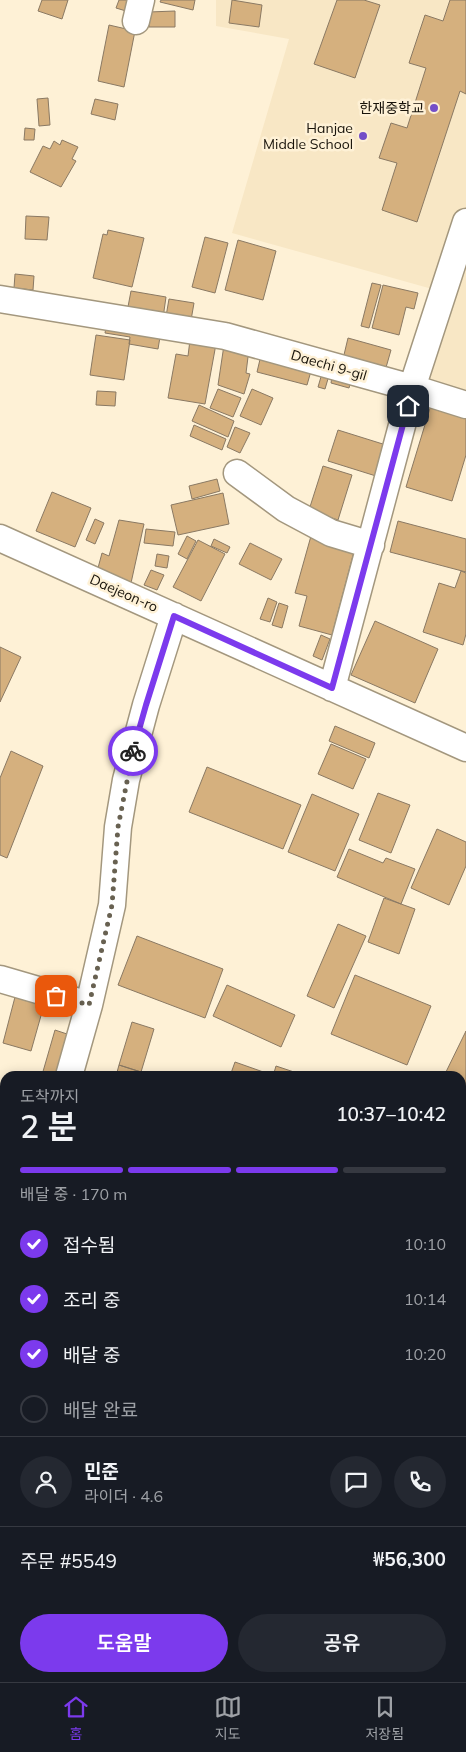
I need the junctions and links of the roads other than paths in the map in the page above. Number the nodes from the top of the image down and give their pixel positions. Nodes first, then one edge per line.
1 (466, 222) edge
2 (0, 298) edge
3 (412, 388) junction
4 (466, 406) edge
5 (238, 473) dead end
6 (0, 538) edge
7 (371, 545) junction
8 (174, 616) junction
9 (332, 688) junction
10 (466, 748) edge
11 (0, 979) edge
12 (89, 1005) junction
13 (70, 1071) edge

1 - 3 street
2 - 3 street, Daechi 9-gil
3 - 4 street, Daechi 9-gil
3 - 7 street
5 - 7 street
6 - 8 street, Daejeon-ro
7 - 9 street
8 - 9 street, Daejeon-ro
8 - 12 street
9 - 10 street, Daejeon-ro
11 - 12 street
12 - 13 street

